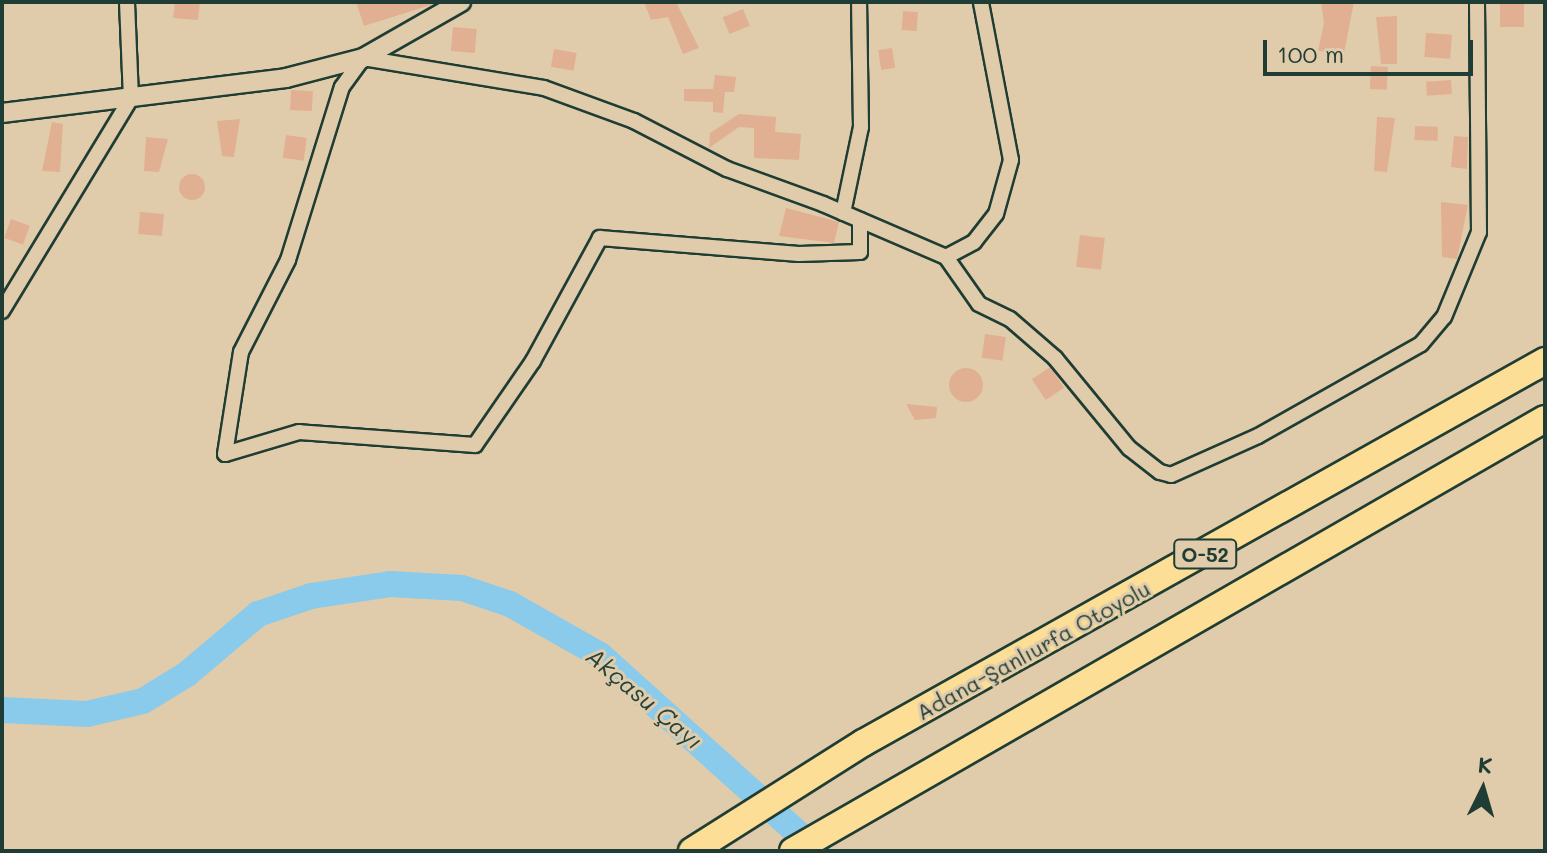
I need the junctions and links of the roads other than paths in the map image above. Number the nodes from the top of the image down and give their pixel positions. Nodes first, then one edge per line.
1 (127, 2) edge
2 (461, 2) edge
3 (859, 2) edge
4 (981, 2) edge
5 (1477, 2) edge
6 (363, 58) junction
7 (131, 98) junction
8 (2, 113) edge
9 (843, 213) junction
10 (860, 220) junction
11 (946, 257) junction
12 (2, 311) edge
13 (1545, 361) edge
14 (1545, 419) edge
15 (699, 847) edge
16 (793, 851) edge

1 - 7 street
2 - 6 street
3 - 9 street
4 - 11 street
5 - 11 street
6 - 7 street
6 - 9 street
6 - 10 street
7 - 8 street
7 - 12 street
9 - 10 street
10 - 11 street
13 - 15 highway, Adana-Şanlıurfa Otoyolu / O-52
14 - 16 highway, O-52

